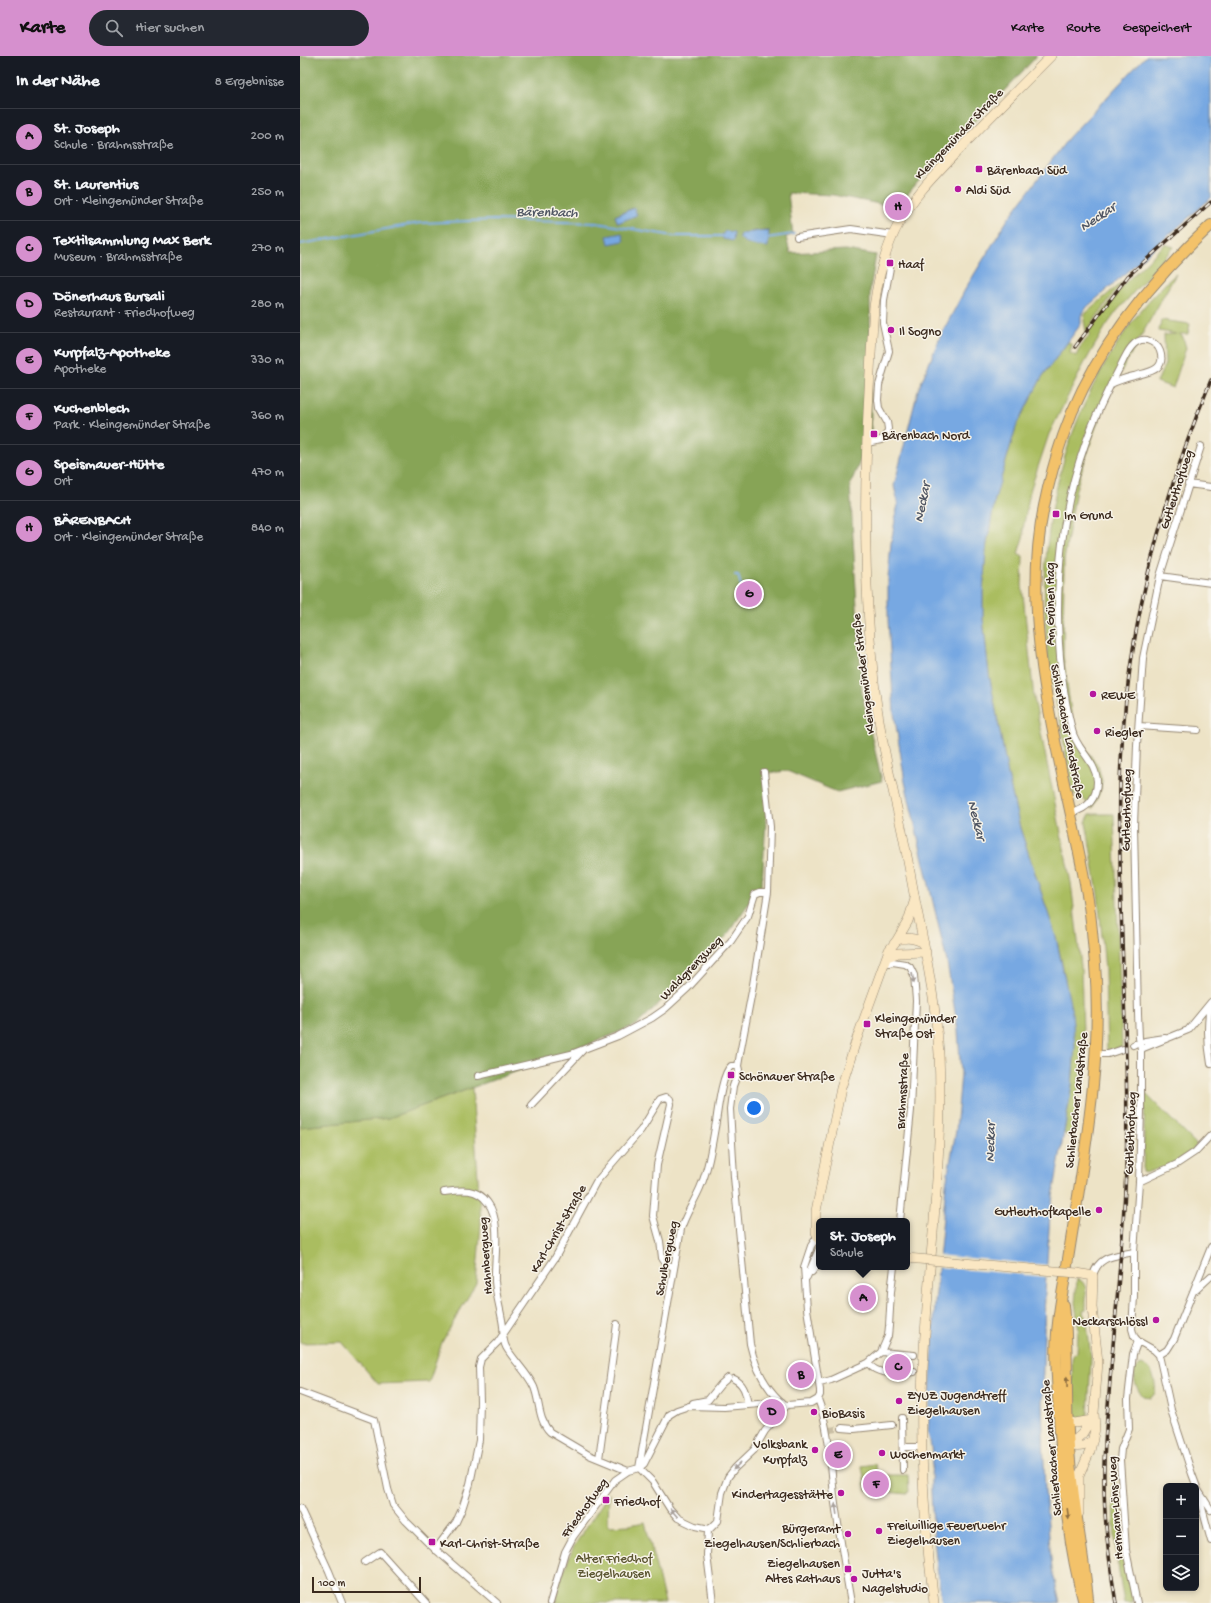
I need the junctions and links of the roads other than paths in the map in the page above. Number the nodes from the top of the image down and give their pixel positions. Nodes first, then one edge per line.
1 (1051, 56) edge
2 (1211, 224) edge
3 (893, 235) junction
4 (797, 237) dead end
5 (882, 264) junction
6 (1111, 384) junction
7 (867, 443) junction
8 (1201, 446) dead end
9 (1188, 484) junction
10 (1211, 487) edge
11 (1160, 576) junction
12 (1211, 583) edge
13 (1139, 726) junction
14 (1198, 730) dead end
15 (764, 772) dead end
16 (1071, 813) junction
17 (768, 892) junction
18 (915, 898) junction
19 (898, 940) junction
20 (925, 947) junction
21 (886, 961) junction
22 (1211, 1003) edge
23 (1169, 1039) junction
24 (1145, 1041) dead end
25 (584, 1048) junction
26 (1123, 1049) dead end
27 (1141, 1049) junction
28 (1095, 1054) junction
29 (1211, 1064) edge
30 (738, 1066) junction
31 (478, 1076) dead end
32 (531, 1105) dead end
33 (1211, 1135) edge
34 (1138, 1182) junction
35 (444, 1192) dead end
36 (900, 1218) edge
37 (816, 1229) edge
38 (816, 1241) edge
39 (1211, 1247) edge
40 (1134, 1252) junction
41 (816, 1256) edge
42 (910, 1258) edge
43 (674, 1267) junction
44 (816, 1267) edge
45 (894, 1270) edge
46 (1093, 1276) junction
47 (1211, 1276) edge
48 (806, 1282) junction
49 (1063, 1291) junction
50 (1194, 1291) junction
51 (617, 1324) dead end
52 (503, 1335) junction
53 (1138, 1341) junction
54 (880, 1352) junction
55 (914, 1355) dead end
56 (1159, 1355) junction
57 (868, 1363) junction
58 (914, 1372) dead end
59 (820, 1383) junction
60 (300, 1392) edge
61 (818, 1399) junction
62 (784, 1403) junction
63 (748, 1405) junction
64 (689, 1406) junction
65 (1093, 1416) junction
66 (902, 1418) dead end
67 (1068, 1421) junction
68 (892, 1425) dead end
69 (842, 1428) tunnel mouth
70 (1094, 1440) junction
71 (1065, 1446) junction
72 (903, 1447) junction
73 (921, 1447) junction
74 (599, 1459) junction
75 (639, 1468) junction
76 (903, 1470) dead end
77 (628, 1472) junction
78 (1196, 1483) edge
79 (1199, 1492) edge
80 (1199, 1494) edge
81 (300, 1508) edge
82 (1211, 1510) edge
83 (1078, 1519) junction
84 (708, 1529) junction
85 (1211, 1541) edge
86 (435, 1550) junction
87 (365, 1562) dead end
88 (342, 1603) edge
89 (426, 1603) edge
90 (497, 1603) edge
91 (550, 1603) edge
92 (714, 1603) edge
93 (851, 1603) edge
94 (934, 1603) edge
95 (1084, 1603) edge
96 (1088, 1603) edge
97 (1137, 1603) edge

1 - 3 main road, Kleingemünder Straße
2 - 16 main road, Schlierbacher Landstraße
3 - 4 street
3 - 5 main road, Kleingemünder Straße
5 - 7 main road, Kleingemünder Straße
5 - 7 street
6 - 6 street, Am Grünen Hag
6 - 16 street, Am Grünen Hag
7 - 18 main road, Kleingemünder Straße
8 - 9 street, Gutleuthofweg
9 - 10 street
9 - 11 street, Gutleuthofweg
11 - 12 street
11 - 13 street, Gutleuthofweg
13 - 14 street
13 - 27 street, Gutleuthofweg
15 - 17 street
16 - 28 main road, Schlierbacher Landstraße
17 - 25 street, Waldgrenzweg
17 - 30 street
18 - 19 main road, Kleingemünder Straße
18 - 20 main road, Kleingemünder Straße
19 - 20 main road
19 - 21 main road, Kleingemünder Straße
20 - 21 main road
20 - 73 main road, Kleingemünder Straße
21 -> 36 street, Brahmsstraße
21 - 37 main road, Kleingemünder Straße
22 - 23 street
22 - 29 street
23 - 24 street
23 - 27 street
25 - 31 street, Waldgrenzweg
25 - 32 street, Waldgrenzweg
26 - 28 street
27 - 34 street, Gutleuthofweg
28 - 49 main road, Schlierbacher Landstraße
30 - 43 street, Schulbergweg
30 - 62 street
33 - 34 street
34 - 40 street, Gutleuthofweg
35 - 52 street, Hahnbergweg
38 - 48 street, Kleingemünder Straße
39 - 50 street
40 - 46 street
40 - 53 street, Gutleuthofweg
41 - 48 street, Kleingemünder Straße
42 - 46 main road, bridge
43 - 52 street, Karl-Christ-Straße
43 - 75 street, Schulbergweg
44 - 48 street
45 - 54 street
46 - 65 main road
47 - 50 street
48 - 59 street, Kleingemünder Straße
67 -> 49 main road, Schlierbacher Landstraße
49 - 71 main road, Schlierbacher Landstraße
50 - 56 street
51 - 74 street
52 - 74 street, Hahnbergweg
52 - 86 street, Karl-Christ-Straße
53 - 56 street
53 - 97 street, Hermann-Löns-Weg
54 - 55 street
54 - 57 street
56 - 78 street
57 - 58 street
57 - 59 street
59 - 61 street, Kleingemünder Straße
60 - 86 street
61 - 62 street
93 -> 61 street, Kleingemünder Straße
62 - 63 street
62 -> 84 street
63 - 64 street
63 - 64 street
64 - 75 street
65 - 67 main road
65 - 70 main road
65 - 71 main road
66 - 72 street
67 - 71 main road, Schlierbacher Landstraße
68 - 69 street
70 - 71 main road
70 - 83 main road
71 - 83 main road, Schlierbacher Landstraße
71 -> 95 main road, Schlierbacher Landstraße
72 - 73 street
72 - 76 street
73 - 94 main road, Kleingemünder Straße
74 - 77 street, Hahnbergweg
75 - 77 street, Friedhofweg
84 -> 75 street
77 - 91 street, Friedhofweg
79 - 82 street
80 - 85 street
81 - 88 street
83 - 96 main road, Schlierbacher Landstraße
84 - 92 street
86 - 90 street
87 - 89 street

